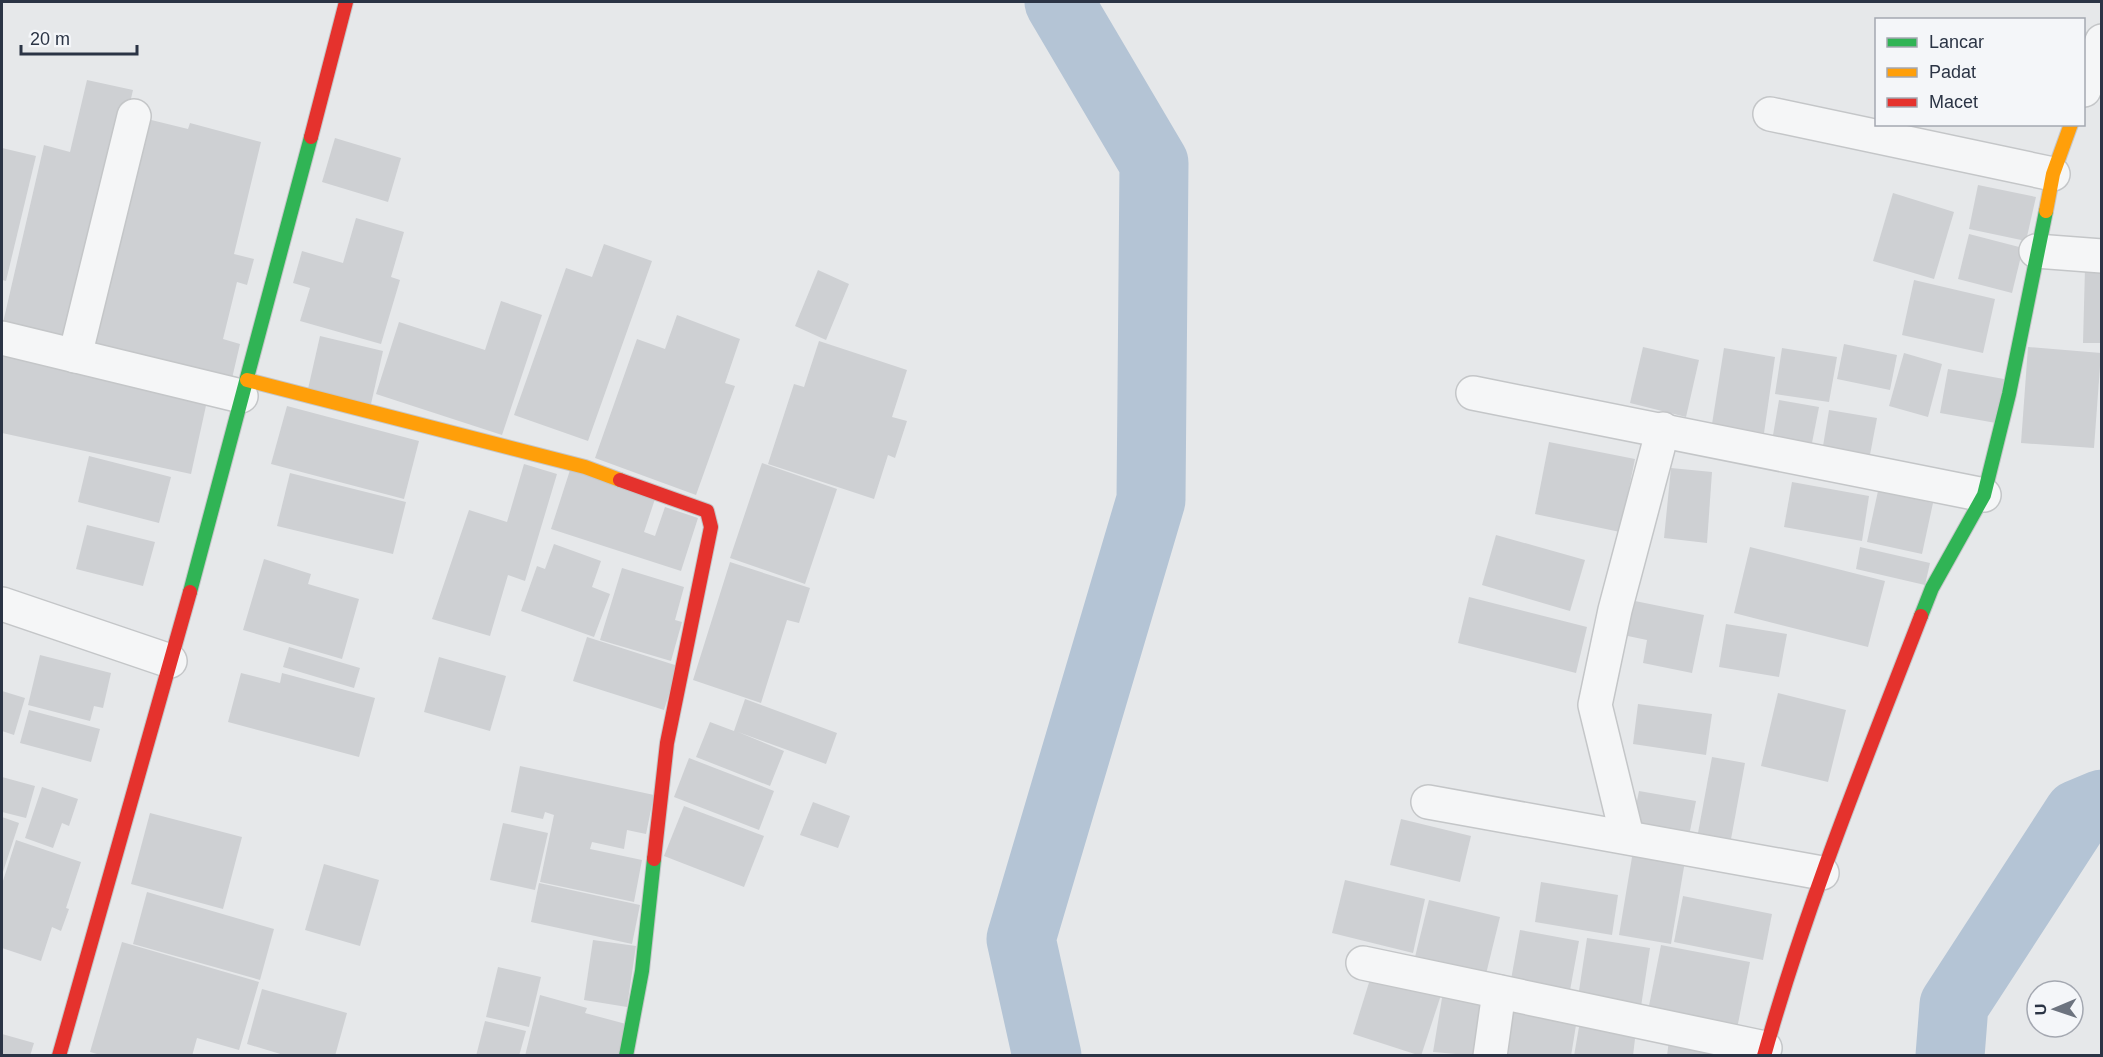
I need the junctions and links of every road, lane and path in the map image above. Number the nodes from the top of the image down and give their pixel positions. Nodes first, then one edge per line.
1 (346, 2) edge
2 (2102, 42) edge
3 (2085, 87) edge
4 (1770, 114) dead end
5 (134, 116) dead end
6 (2070, 126) edge
7 (2053, 174) junction
8 (2036, 251) junction
9 (2102, 256) edge
10 (2, 338) edge
11 (75, 356) junction
12 (244, 388) junction
13 (1473, 393) dead end
14 (1662, 429) junction
15 (1984, 495) junction
16 (2, 604) edge
17 (170, 661) junction
18 (1428, 802) dead end
19 (1627, 836) junction
20 (1822, 873) junction
21 (1363, 963) dead end
22 (1498, 992) junction
23 (1765, 1052) edge
24 (59, 1056) edge
25 (626, 1056) edge
26 (1490, 1056) edge

1 - 12 street
2 - 3 street
4 - 7 street
5 - 11 street
6 - 7 street
7 - 8 street
8 - 9 street
8 - 15 street
10 - 11 street
11 - 12 street
12 - 17 street
12 - 25 street
13 - 14 street
14 - 15 street
14 - 19 street
15 - 20 street
16 - 17 street
17 - 24 street
18 - 19 street
19 - 20 street
20 - 23 street
21 - 22 street
22 - 23 street
22 - 26 street

